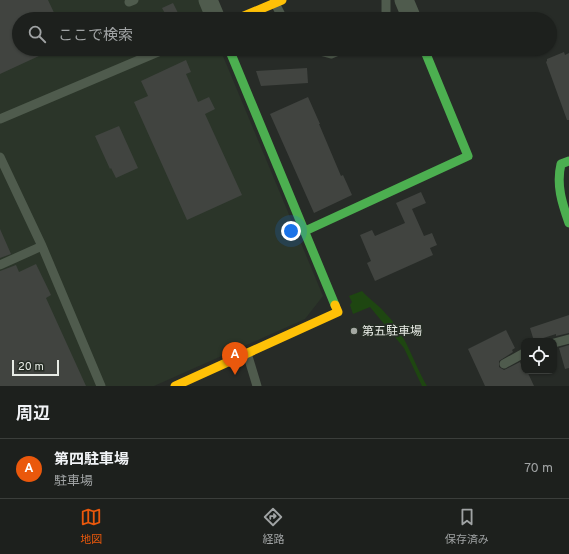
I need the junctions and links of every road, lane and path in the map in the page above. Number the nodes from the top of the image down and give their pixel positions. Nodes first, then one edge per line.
1 (208, 0) edge
2 (386, 0) edge
3 (404, 0) edge
4 (279, 2) edge
5 (213, 12) edge
6 (254, 12) edge
7 (281, 12) edge
8 (386, 12) edge
9 (409, 12) edge
10 (148, 56) edge
11 (232, 56) edge
12 (427, 56) edge
13 (0, 119) edge
14 (0, 157) edge
15 (569, 161) edge
16 (569, 223) edge
17 (305, 231) junction
18 (42, 246) junction
19 (0, 265) edge
20 (569, 339) edge
21 (557, 342) edge
22 (247, 353) junction
23 (521, 355) edge
24 (504, 364) dead end
25 (101, 386) edge
26 (175, 386) edge
27 (257, 386) edge

1 - 5 street
2 - 8 lane
3 - 9 street
4 - 6 street
4 - 7 lane
10 - 13 lane
11 - 17 street
12 - 17 street
14 - 18 lane
15 - 16 street
17 - 22 street
18 - 19 lane
18 - 25 lane
20 - 21 lane
22 - 26 street
22 - 27 lane
23 - 24 lane

